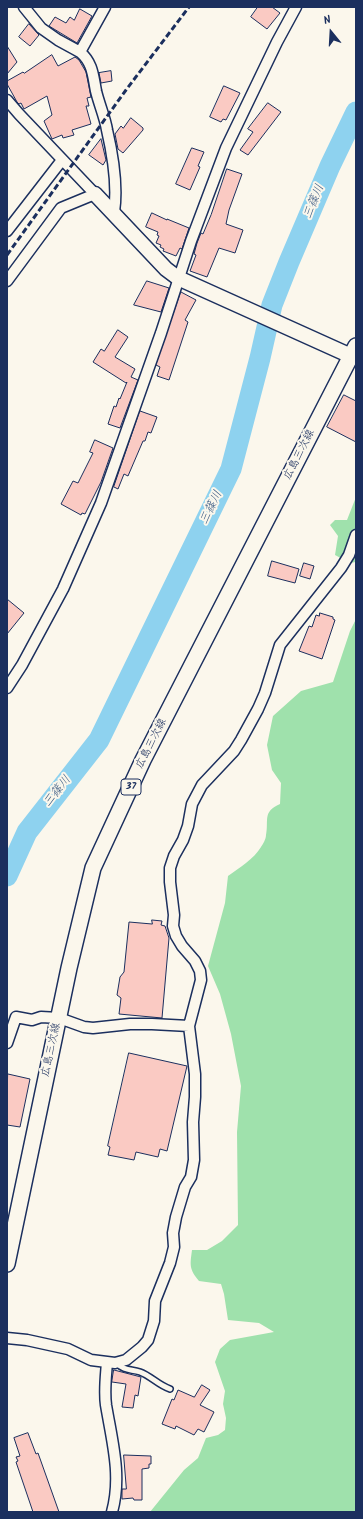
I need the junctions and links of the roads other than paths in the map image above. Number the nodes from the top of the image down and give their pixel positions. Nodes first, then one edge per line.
1 (24, 7) edge
2 (105, 7) edge
3 (296, 7) edge
4 (80, 52) junction
5 (7, 100) edge
6 (62, 160) junction
7 (95, 194) junction
8 (114, 212) junction
9 (7, 231) edge
10 (178, 278) junction
11 (7, 281) edge
12 (353, 351) edge
13 (356, 535) edge
14 (7, 688) edge
15 (59, 1018) junction
16 (189, 1026) junction
17 (7, 1043) edge
18 (7, 1264) edge
19 (7, 1338) edge
20 (112, 1363) junction
21 (170, 1389) dead end
22 (112, 1512) edge

1 - 4 street
2 - 4 street
3 - 10 street
4 - 8 street
5 - 6 street
6 - 7 street
6 - 9 street
7 - 8 street
7 - 11 street
8 - 10 street
10 - 12 street
10 - 14 street
12 - 15 main road, 広島三次線 / 37
13 - 16 street
15 - 16 street
15 - 17 street
15 - 18 main road, 広島三次線 / 37
16 - 20 street
19 - 20 street
20 - 21 lane
20 - 22 street

